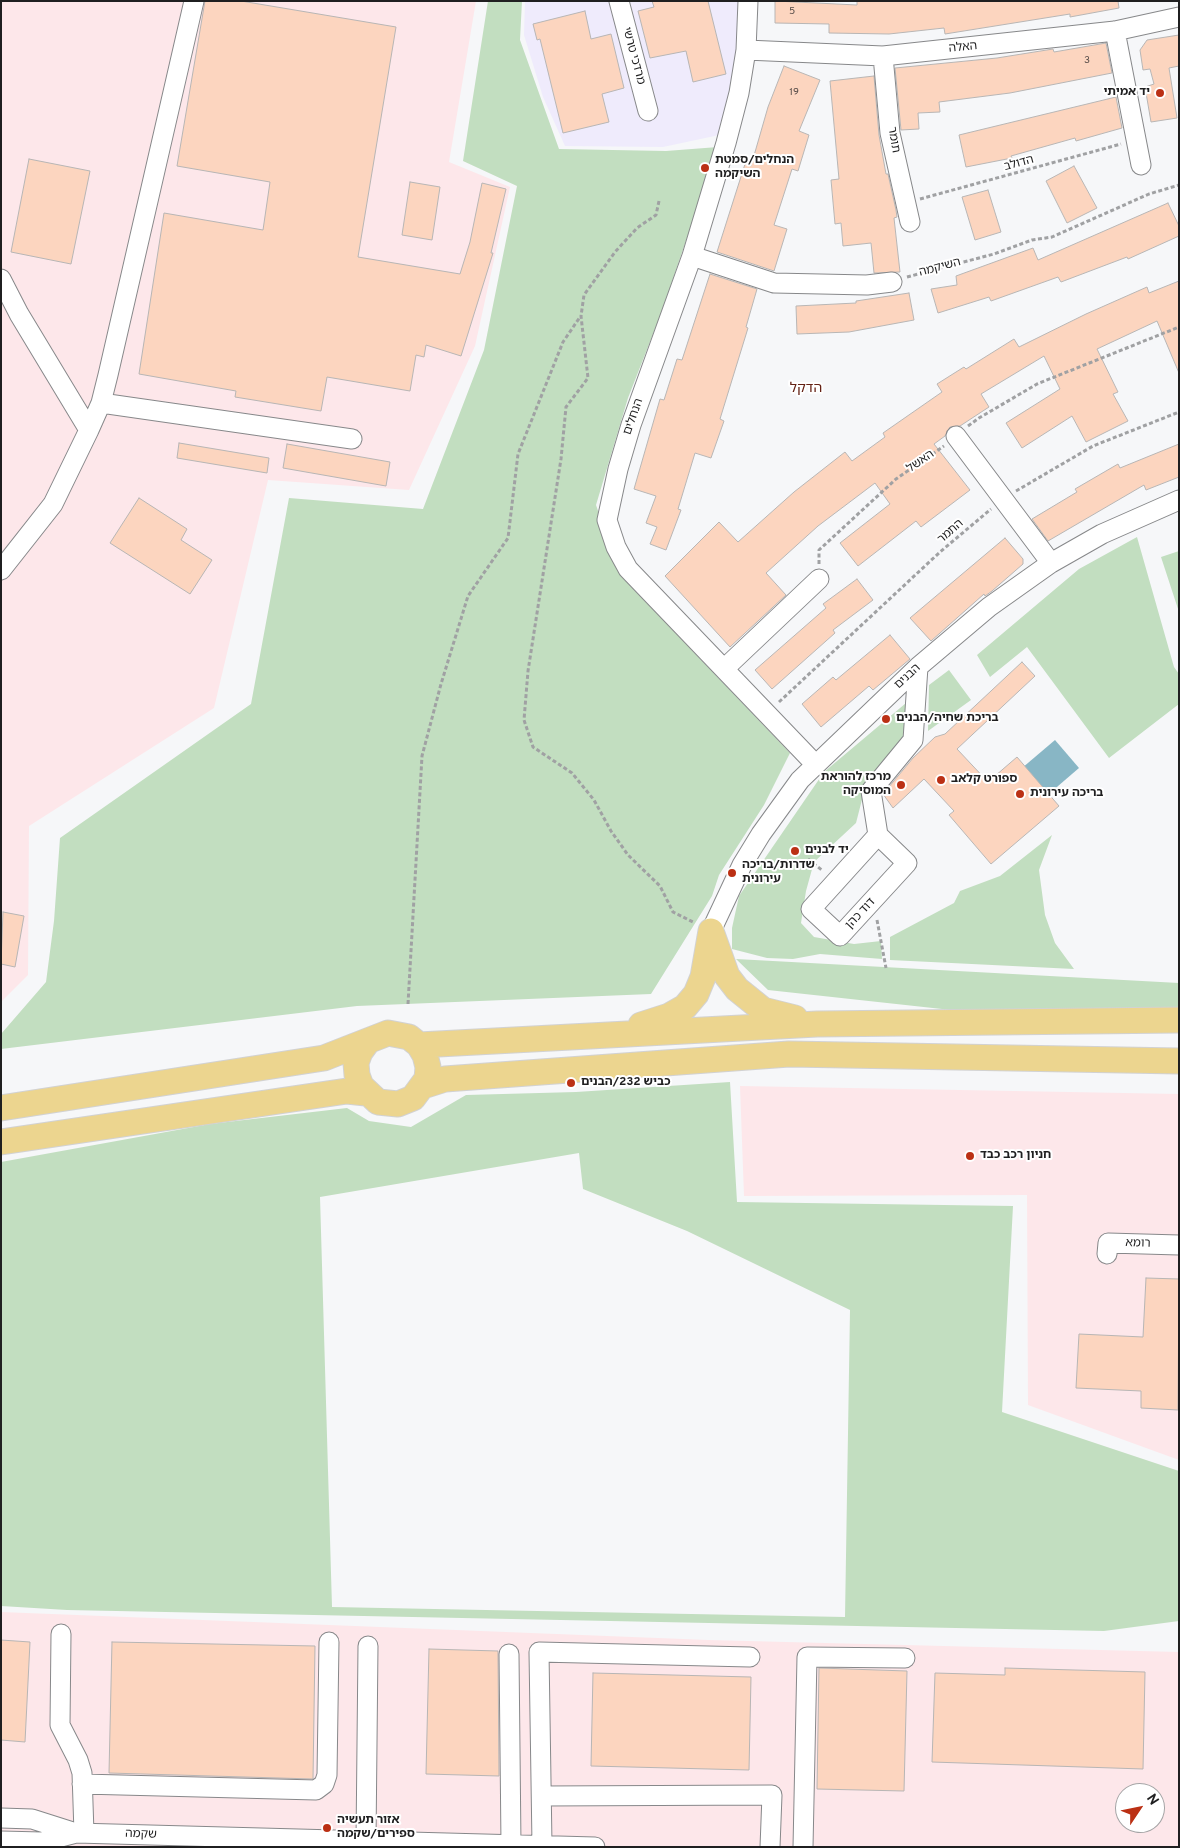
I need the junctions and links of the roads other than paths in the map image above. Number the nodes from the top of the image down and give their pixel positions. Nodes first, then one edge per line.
1 (194, 1) edge
2 (618, 1) edge
3 (748, 1) edge
4 (1179, 17) edge
5 (1115, 31) junction
6 (746, 50) junction
7 (883, 56) junction
8 (648, 111) dead end
9 (1141, 165) dead end
10 (910, 222) dead end
11 (692, 256) junction
12 (1, 278) edge
13 (892, 282) road end
14 (101, 403) junction
15 (89, 430) junction
16 (956, 436) road end
17 (352, 439) dead end
18 (1179, 500) edge
19 (1051, 563) junction
20 (1, 570) edge
21 (819, 580) road end
22 (918, 667) junction
23 (725, 668) junction
24 (816, 766) junction
25 (878, 835) junction
26 (711, 931) junction
27 (1179, 1020) edge
28 (816, 1024) junction
29 (608, 1035) junction
30 (368, 1041) junction
31 (419, 1045) junction
32 (1179, 1061) edge
33 (423, 1086) junction
34 (366, 1093) junction
35 (1, 1108) edge
36 (1, 1142) edge
37 (1179, 1245) edge
38 (1108, 1254) dead end
39 (61, 1634) dead end
40 (329, 1642) dead end
41 (368, 1646) dead end
42 (510, 1654) dead end
43 (750, 1657) dead end
44 (905, 1658) dead end
45 (82, 1784) junction
46 (543, 1796) junction
47 (1, 1818) edge
48 (78, 1838) edge
49 (1, 1841) edge
50 (285, 1843) edge
51 (366, 1845) edge
52 (511, 1845) junction
53 (542, 1845) junction
54 (595, 1847) edge
55 (770, 1847) edge
56 (804, 1847) edge

1 - 14 street
2 - 8 street, מרדכי טרשי
3 - 6 street, הנחלים
4 - 5 street, האלה
5 - 7 street, האלה
5 - 9 street
6 - 7 street, האלה
6 - 11 street, הנחלים
7 - 10 street, תומר
11 - 13 street
11 - 23 street, הנחלים
12 - 15 street
14 - 15 street
14 - 17 street
15 - 20 street
16 - 19 street
18 - 19 street, הבנים
19 - 22 street, הבנים
21 - 23 street
22 - 24 street, הבנים
22 - 25 street
23 - 24 street, הנחלים
24 - 26 street, הבנים
25 - 25 street, דוד כהן
26 - 28 main road
26 - 29 main road
27 - 28 main road
28 - 29 main road
29 - 31 main road
30 - 31 main road
30 - 34 main road
30 - 35 main road
31 - 33 main road
32 - 33 main road
33 - 34 main road
34 - 36 main road
37 - 38 street, רומא
39 - 45 street
40 - 45 street
41 - 51 street
42 - 52 street
43 - 46 street
44 - 56 street
45 - 48 street
46 - 53 street
46 - 55 street
47 - 48 street, שקמה
48 - 49 street, שקמה
48 - 50 street, שקמה
50 - 51 street, שקמה
51 - 52 street, שקמה
52 - 53 street, שקמה
53 - 54 street, שקמה

